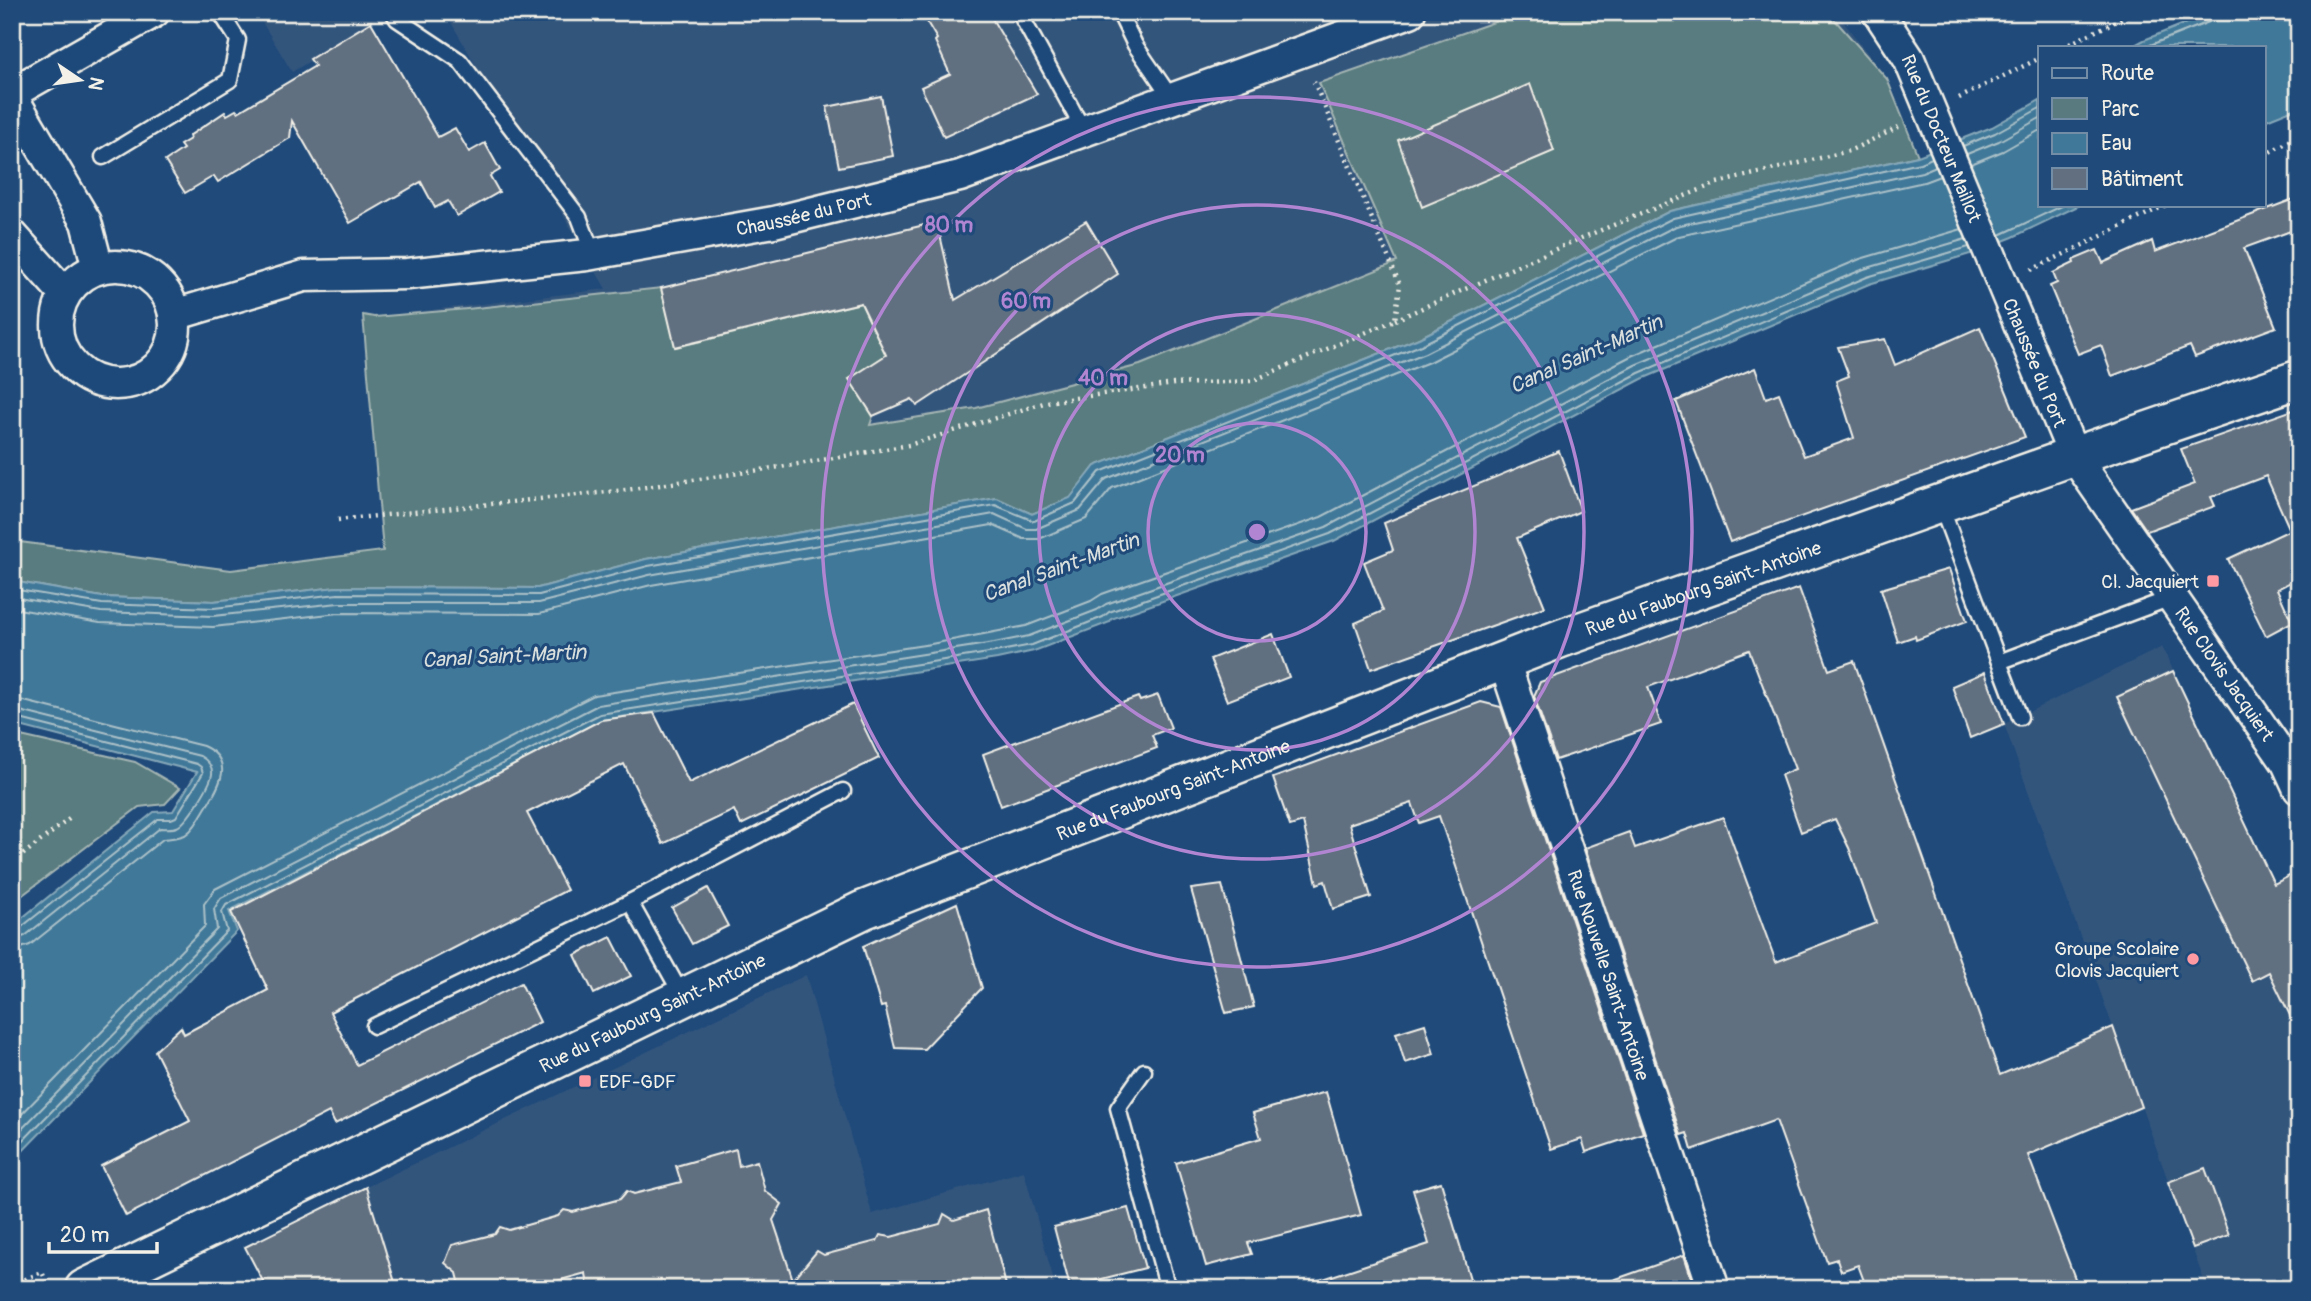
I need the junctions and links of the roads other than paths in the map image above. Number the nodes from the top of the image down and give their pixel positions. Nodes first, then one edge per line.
1 (154, 12) edge
2 (220, 12) edge
3 (393, 12) edge
4 (1018, 12) edge
5 (1119, 12) edge
6 (1410, 12) edge
7 (1878, 12) edge
8 (12, 95) edge
9 (1172, 99) junction
10 (1084, 131) junction
11 (103, 157) dead end
12 (12, 235) edge
13 (593, 254) junction
14 (99, 268) junction
15 (1999, 277) joint
16 (65, 294) junction
17 (174, 314) junction
18 (2299, 379) edge
19 (2074, 456) junction
20 (1940, 504) junction
21 (2171, 598) junction
22 (1504, 661) junction
23 (1999, 662) junction
24 (2020, 717) dead end
25 (2299, 789) edge
26 (843, 791) dead end
27 (630, 902) junction
28 (684, 998) junction
29 (374, 1026) dead end
30 (1144, 1071) dead end
31 (83, 1289) edge
32 (1168, 1289) edge
33 (1714, 1289) edge

1 - 8 street
2 - 11 lane
3 - 13 lane
4 - 10 lane
5 - 9 lane
6 - 9 street, Chaussée du Port
7 - 15 street, Rue du Docteur Maillot
8 - 14 street
9 - 10 street, Chaussée du Port
10 - 13 street, Chaussée du Port
12 - 16 street
13 - 17 street, Chaussée du Port
14 - 16 street
14 - 17 street
15 - 19 street, Chaussée du Port
16 - 17 street
18 - 19 street, Rue du Faubourg Saint-Antoine
19 - 20 street, Rue du Faubourg Saint-Antoine
19 - 21 street, Rue Clovis Jacquiert
20 - 22 street, Rue du Faubourg Saint-Antoine
20 - 23 lane
21 - 23 lane
21 - 25 street, Rue Clovis Jacquiert
22 - 28 street, Rue du Faubourg Saint-Antoine
22 - 33 street, Rue Nouvelle Saint-Antoine
23 - 24 lane
26 - 27 lane
27 - 28 lane
27 - 29 lane
28 - 31 street, Rue du Faubourg Saint-Antoine
30 - 32 lane

